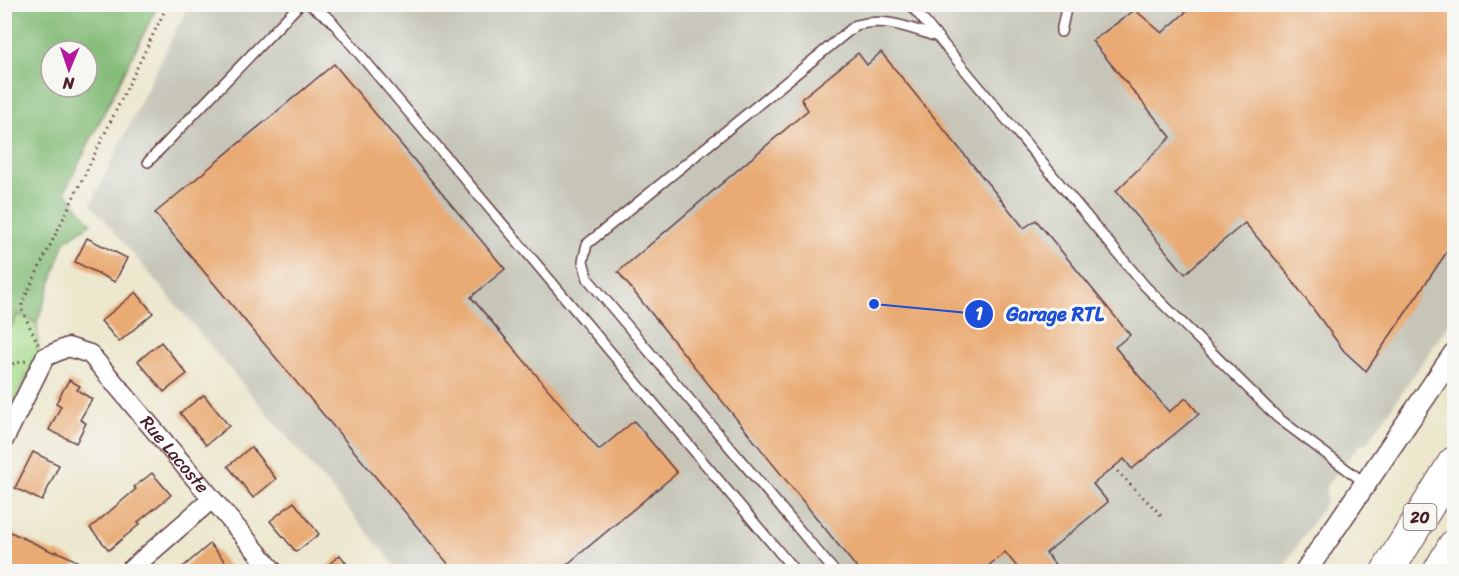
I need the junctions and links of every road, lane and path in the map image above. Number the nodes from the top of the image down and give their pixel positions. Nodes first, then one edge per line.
1 (168, 4) edge
2 (300, 4) edge
3 (309, 4) edge
4 (910, 4) edge
5 (1067, 4) edge
6 (1061, 32) dead end
7 (938, 37) junction
8 (148, 162) dead end
9 (1455, 354) edge
10 (45, 357) junction
11 (4, 440) edge
12 (1455, 463) edge
13 (1113, 467) dead end
14 (1365, 483) junction
15 (1455, 498) edge
16 (212, 499) junction
17 (1162, 516) dead end
18 (1455, 546) edge
19 (128, 572) edge
20 (274, 572) edge
21 (796, 572) edge
22 (835, 572) edge
23 (1305, 572) edge
24 (1386, 572) edge
25 (1408, 572) edge
26 (1438, 572) edge

1 - 10 path
2 - 8 lane
3 - 21 lane
4 - 7 lane
5 - 6 lane
7 - 14 lane
7 - 22 lane
9 - 14 street
10 - 11 street
10 - 16 street, Rue Lacoste
12 - 24 highway, 20
13 - 17 path
14 - 23 street
15 - 25 highway
16 - 19 street
16 - 20 street, Rue Lacoste
18 - 26 highway, 20

